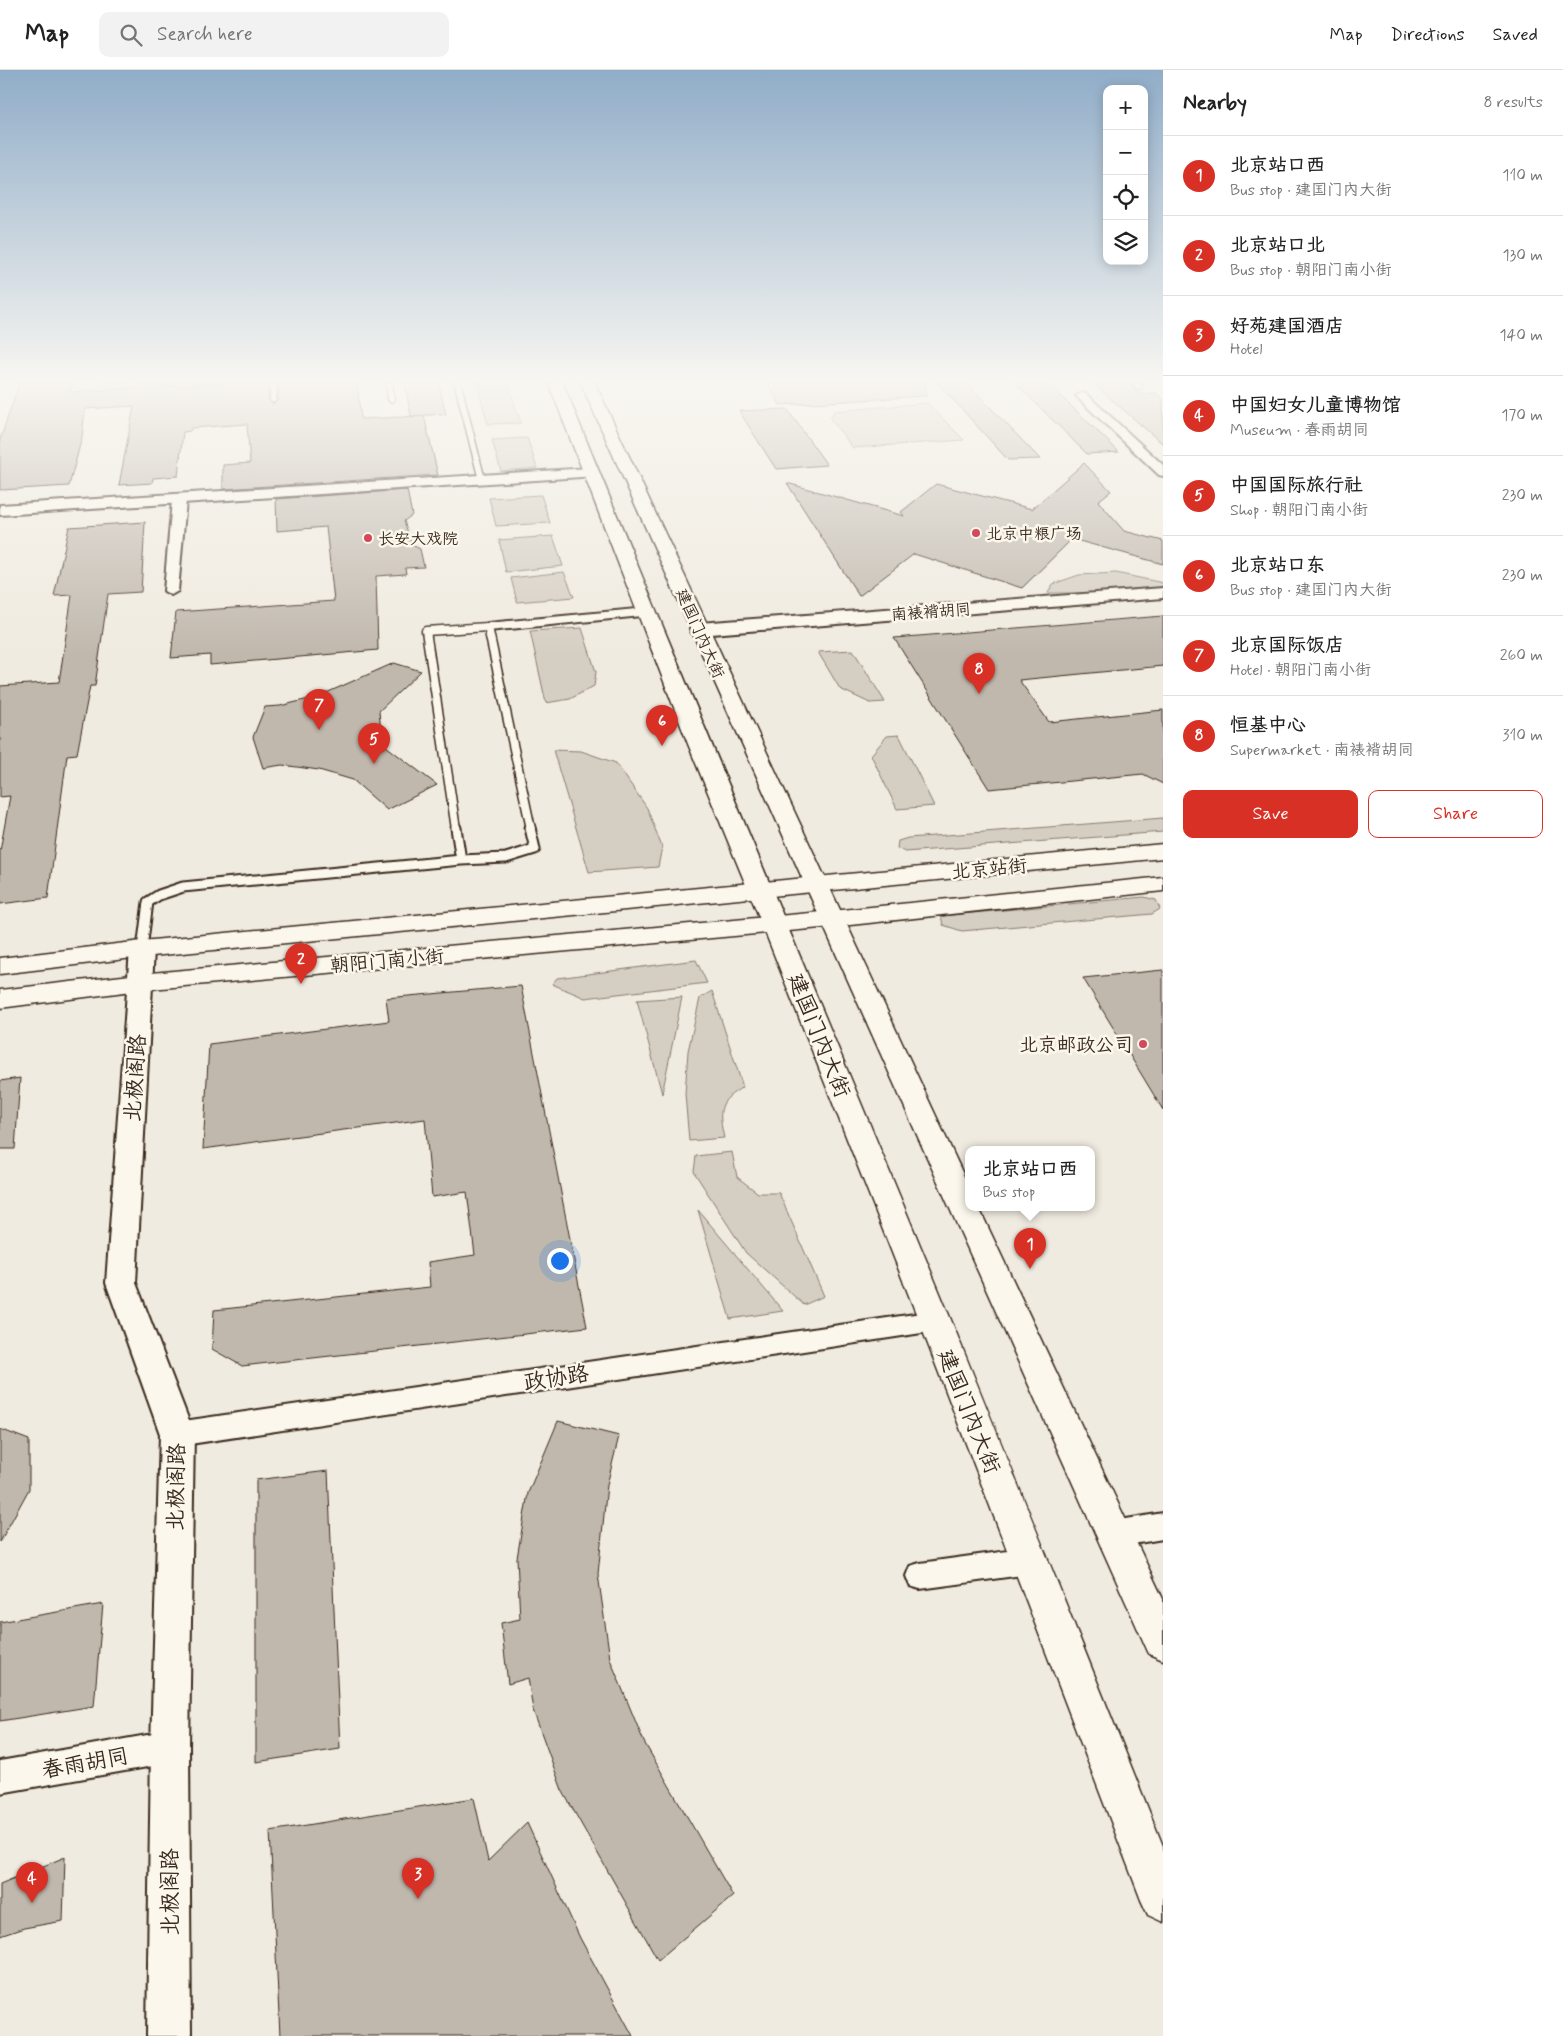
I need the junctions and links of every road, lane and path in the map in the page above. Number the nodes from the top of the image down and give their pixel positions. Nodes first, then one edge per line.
1 (480, 473) edge
2 (590, 473) joint
3 (629, 473) edge
4 (482, 480) junction
5 (179, 500) junction
6 (0, 510) edge
7 (171, 591) dead end
8 (1163, 593) edge
9 (1163, 601) edge
10 (647, 612) junction
11 (488, 627) junction
12 (701, 633) junction
13 (1163, 851) edge
14 (461, 860) junction
15 (816, 884) junction
16 (1158, 887) edge
17 (760, 890) junction
18 (832, 919) junction
19 (775, 924) junction
20 (142, 949) junction
21 (0, 966) edge
22 (140, 982) junction
23 (0, 999) edge
24 (965, 1209) edge
25 (966, 1211) edge
26 (934, 1321) junction
27 (177, 1434) junction
28 (1163, 1526) edge
29 (1114, 1534) junction
30 (1029, 1561) junction
31 (920, 1576) dead end
32 (1163, 1641) edge
33 (170, 1747) junction
34 (0, 1777) edge
35 (1163, 1900) edge
36 (169, 2036) edge

1 - 4 lane
2 - 4 street
2 - 10 main road
3 - 12 main road, 建国门内大街
4 - 5 street
5 - 6 street
5 - 7 street
8 - 12 street, 南裱褙胡同
9 - 12 street
10 - 11 street
10 - 17 main road
11 - 14 lane
11 - 14 lane
12 - 15 main road, 建国门内大街
13 - 15 main road, 北京站街
14 - 20 lane
15 - 17 main road, 北京站街
15 - 18 main road, 建国门内大街
16 - 18 main road, 北京站街
17 - 19 main road, 建国门内大街
17 - 20 main road, 朝阳门南小街
18 - 19 main road, 北京站街
18 - 24 main road
19 - 22 main road, 朝阳门南小街
19 - 26 main road, 建国门内大街
20 - 21 main road, 朝阳门南小街
20 - 22 street, 北极阁路
22 - 23 main road, 朝阳门南小街
22 - 27 street, 北极阁路
25 - 29 main road
26 - 27 street, 政协路
26 - 30 main road, 建国门内大街
27 - 33 street, 北极阁路
28 - 29 street
29 - 32 main road
30 - 31 street
30 - 35 main road, 建国门内大街
33 - 34 street, 春雨胡同
33 - 36 street, 北极阁路

